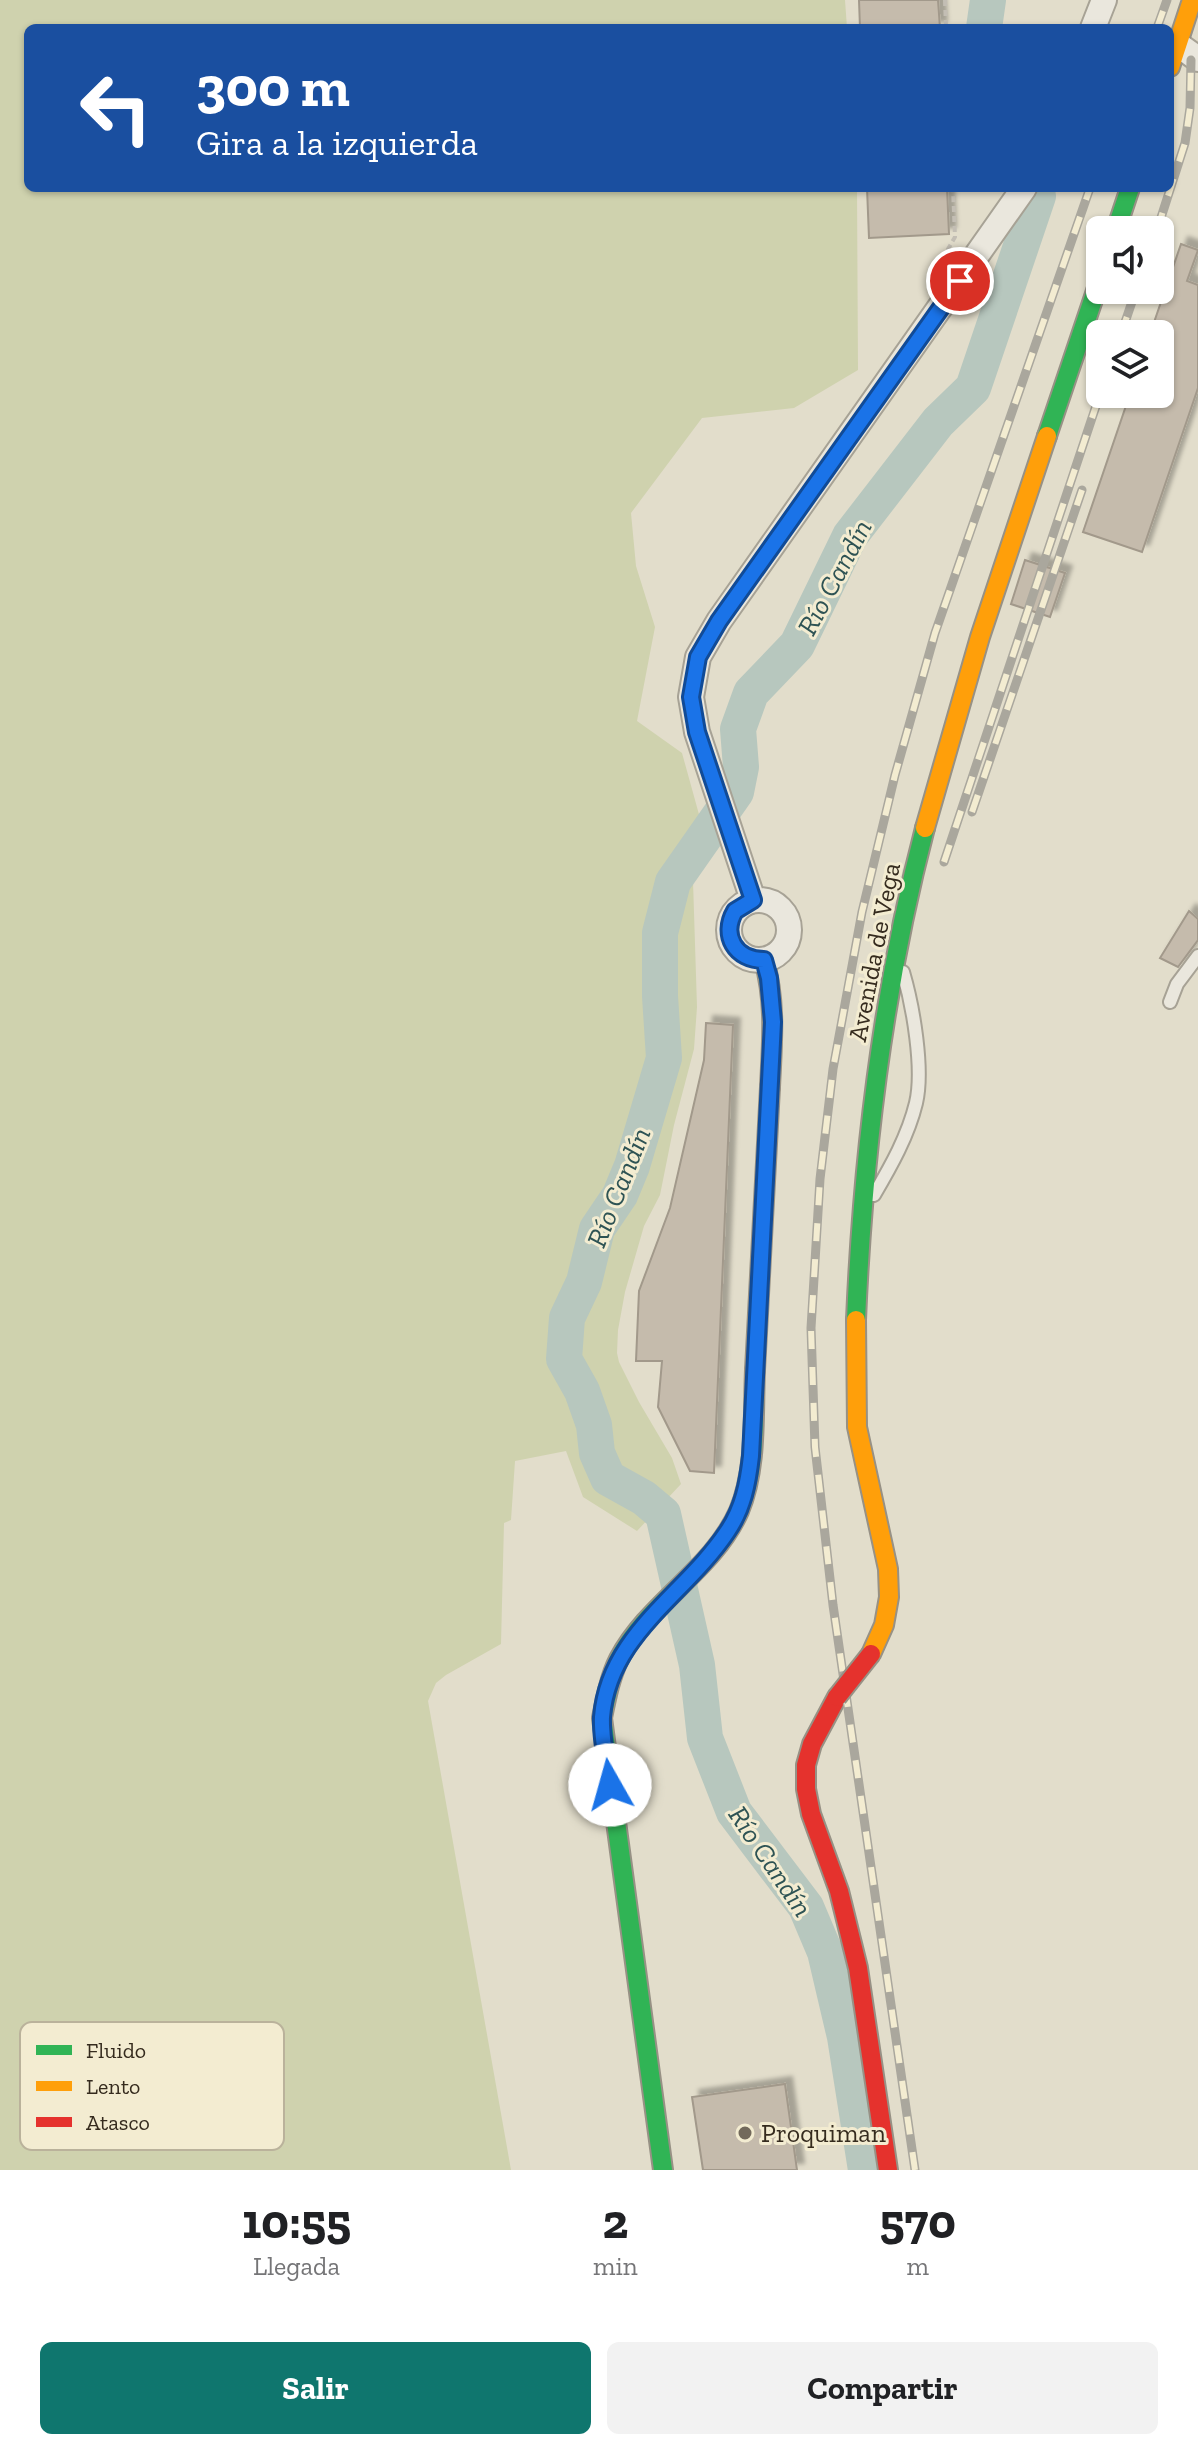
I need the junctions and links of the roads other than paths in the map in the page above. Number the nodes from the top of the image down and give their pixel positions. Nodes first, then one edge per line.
1 (1104, 0) edge
2 (1192, 0) edge
3 (1095, 24) edge
4 (1174, 56) edge
5 (1198, 59) edge
6 (1021, 192) edge
7 (1129, 192) edge
8 (1121, 216) edge
9 (1092, 304) edge
10 (753, 900) junction
11 (898, 955) junction
12 (1198, 956) edge
13 (764, 960) junction
14 (1170, 1002) dead end
15 (863, 1215) junction
16 (663, 2170) edge
17 (888, 2170) edge

1 - 3 street
2 - 4 street
4 - 5 street
6 - 10 street
7 - 8 street
9 - 11 street, Avenida de Vega
10 - 13 street
10 - 13 street
11 - 15 street, Avenida de Vega
11 - 15 lane
12 - 14 lane
13 - 16 street
15 - 17 street, Avenida de Vega, bridge

